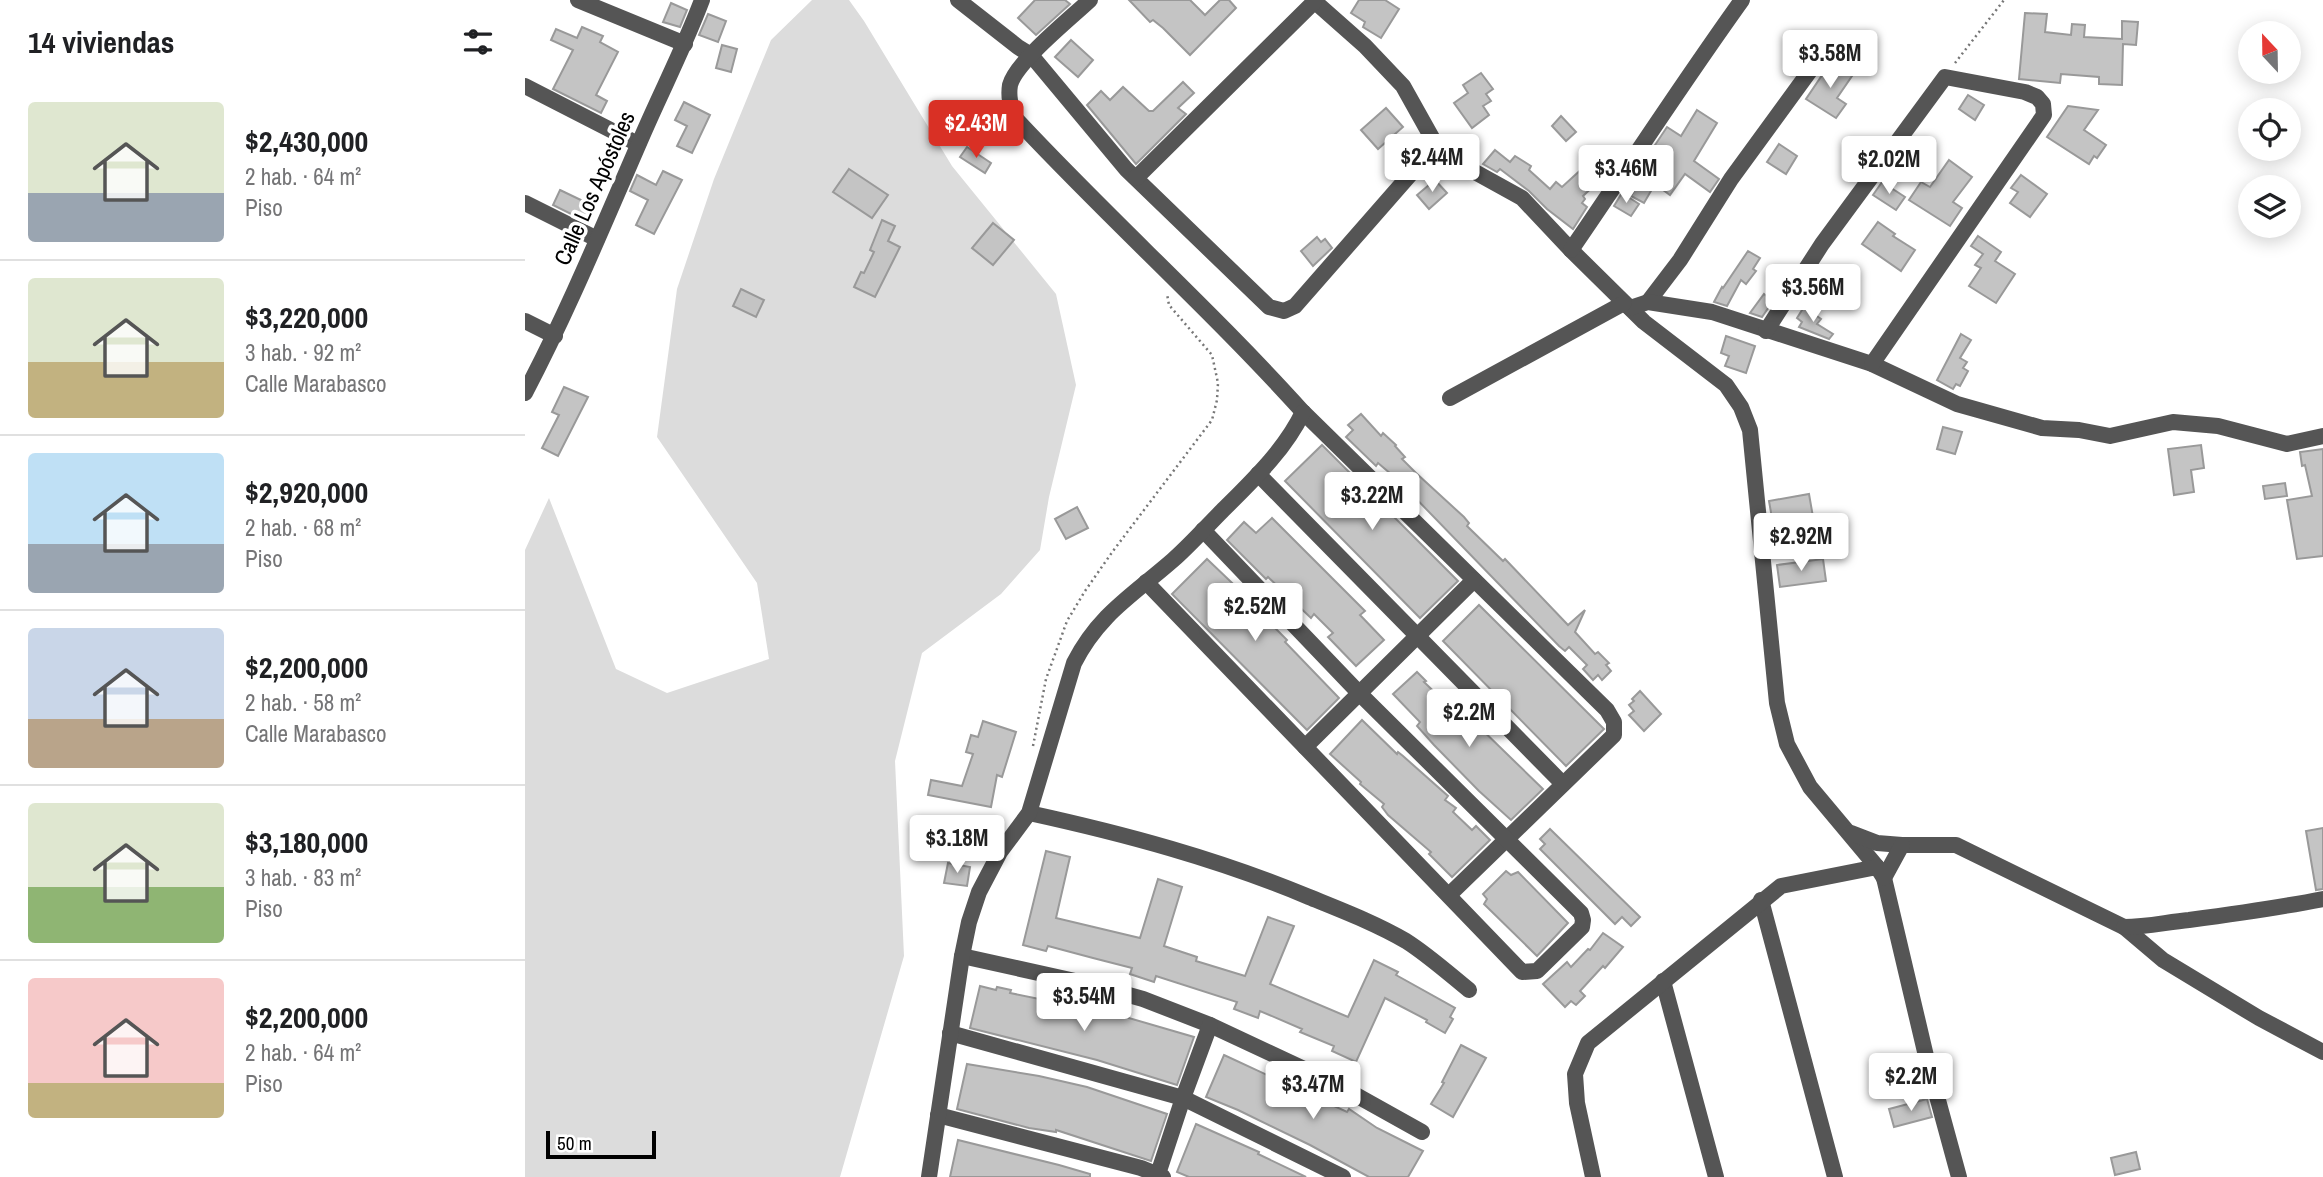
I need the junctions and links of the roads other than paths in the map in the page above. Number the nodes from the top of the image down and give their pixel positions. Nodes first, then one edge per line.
1 (578, 0) edge
2 (702, 0) edge
3 (958, 0) edge
4 (1090, 0) edge
5 (1742, 0) edge
6 (1314, 1) edge
7 (685, 44) junction
8 (1031, 55) junction
9 (1812, 68) dead end
10 (525, 86) edge
11 (638, 144) junction
12 (1436, 145) junction
13 (1136, 178) junction
14 (525, 203) edge
15 (597, 239) junction
16 (1571, 250) junction
17 (1648, 302) junction
18 (1627, 305) junction
19 (525, 321) edge
20 (1766, 331) junction
21 (555, 336) junction
22 (1872, 364) junction
23 (525, 393) edge
24 (1450, 398) dead end
25 (1303, 412) junction
26 (2323, 436) edge
27 (1258, 474) junction
28 (1203, 530) junction
29 (1474, 580) junction
30 (1146, 582) junction
31 (1416, 636) junction
32 (1359, 693) junction
33 (1304, 747) junction
34 (1563, 784) junction
35 (1029, 813) junction
36 (1849, 832) junction
37 (1507, 840) junction
38 (1902, 845) junction
39 (1880, 873) junction
40 (1448, 895) junction
41 (2323, 899) edge
42 (1761, 900) junction
43 (2124, 927) junction
44 (962, 956) junction
45 (1663, 981) junction
46 (1469, 990) dead end
47 (1210, 1025) junction
48 (950, 1033) junction
49 (2323, 1052) edge
50 (1183, 1098) junction
51 (938, 1115) junction
52 (1422, 1132) dead end
53 (1159, 1176) edge
54 (929, 1177) edge
55 (1343, 1177) edge
56 (1593, 1177) edge
57 (1716, 1177) edge
58 (1835, 1177) edge
59 (1959, 1177) edge

1 - 7 street
2 - 7 street, Calle Los Apóstoles
3 - 8 street
4 - 8 street
5 - 16 street
6 - 12 street
6 - 13 street
7 - 11 street, Calle Los Apóstoles
8 - 13 street
8 - 25 street
9 - 17 street
10 - 11 street
11 - 15 street, Calle Los Apóstoles
12 - 13 street
12 - 16 street
14 - 15 street
15 - 21 street, Calle Los Apóstoles
16 - 18 street
17 - 18 street
17 - 20 street
18 - 24 street
18 - 36 street
19 - 21 street
20 - 22 street
20 - 22 street
21 - 23 street, Calle Los Apóstoles
22 - 26 street
25 - 27 street
25 - 29 street
27 - 28 street
27 - 31 street
28 - 30 street
28 - 32 street
29 - 31 street
29 - 34 street
30 - 33 street
30 - 35 street
31 - 32 street
31 - 34 street
32 - 33 street
32 - 37 street
33 - 40 street
34 - 37 street
35 - 44 street
35 - 46 street
36 - 38 street
36 - 39 street
37 - 40 street
37 - 40 street
38 - 39 street
38 - 43 street
39 - 42 street
39 - 59 street
41 - 43 street
42 - 45 street
42 - 58 street
43 - 49 street
44 - 47 street
44 - 48 street
45 - 56 street
45 - 57 street
47 - 50 street
47 - 52 street
48 - 50 street
48 - 51 street
50 - 53 street
50 - 55 street
51 - 53 street
51 - 54 street

